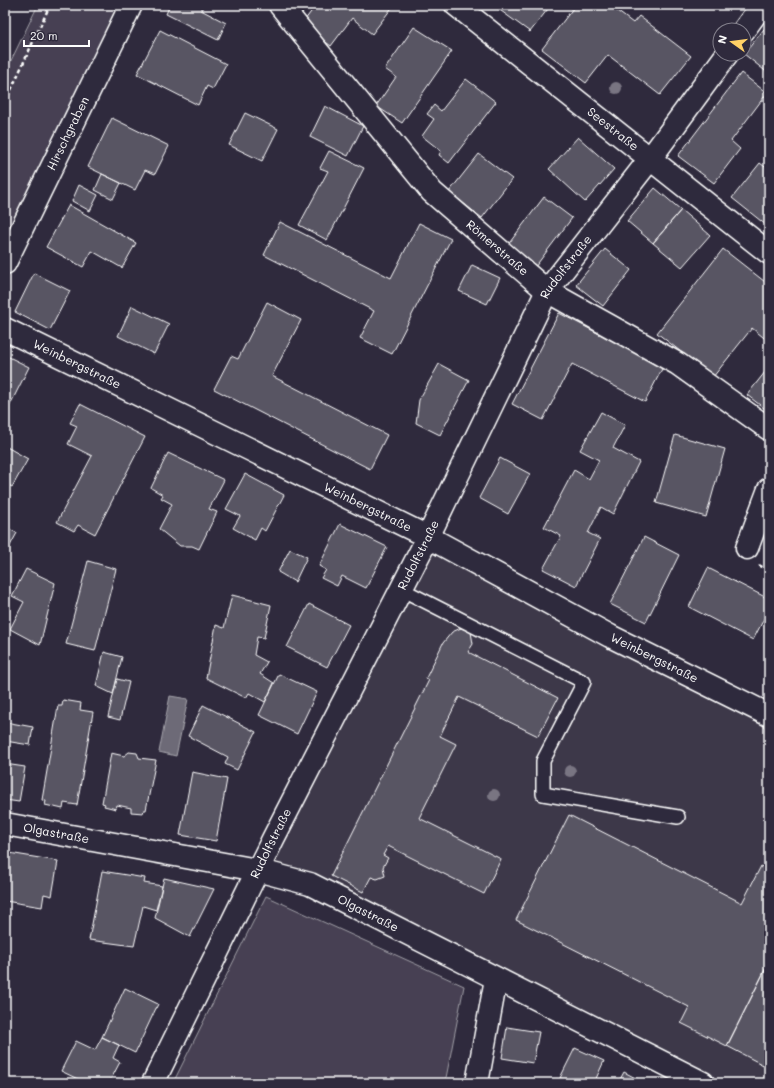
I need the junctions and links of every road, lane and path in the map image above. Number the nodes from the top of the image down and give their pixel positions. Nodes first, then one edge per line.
1 (50, 5) edge
2 (131, 5) edge
3 (280, 5) edge
4 (456, 5) edge
5 (762, 5) edge
6 (750, 22) edge
7 (721, 62) edge
8 (5, 103) edge
9 (650, 159) junction
10 (769, 253) edge
11 (5, 263) edge
12 (547, 291) junction
13 (5, 329) edge
14 (769, 429) edge
15 (769, 489) edge
16 (428, 537) junction
17 (747, 548) dead end
18 (401, 589) junction
19 (769, 715) edge
20 (678, 817) dead end
21 (5, 824) edge
22 (257, 870) junction
23 (496, 979) junction
24 (153, 1083) edge
25 (477, 1083) edge
26 (703, 1083) edge

1 - 8 path
2 - 11 street, Hirschgraben
3 - 12 street, Römerstraße
4 - 9 street, Seestraße
5 - 6 street
7 - 9 street, Rudolfstraße
9 - 10 street, Seestraße
9 - 12 street, Rudolfstraße
12 - 14 street, Römerstraße
12 - 16 street, Rudolfstraße
13 - 16 street, Weinbergstraße
15 - 17 street
16 - 18 street, Rudolfstraße
16 - 19 street, Weinbergstraße
18 - 20 lane
18 - 22 street, Rudolfstraße
21 - 22 street, Olgastraße
22 - 23 street, Olgastraße
22 - 24 street, Rudolfstraße
23 - 25 street
23 - 26 street, Olgastraße

